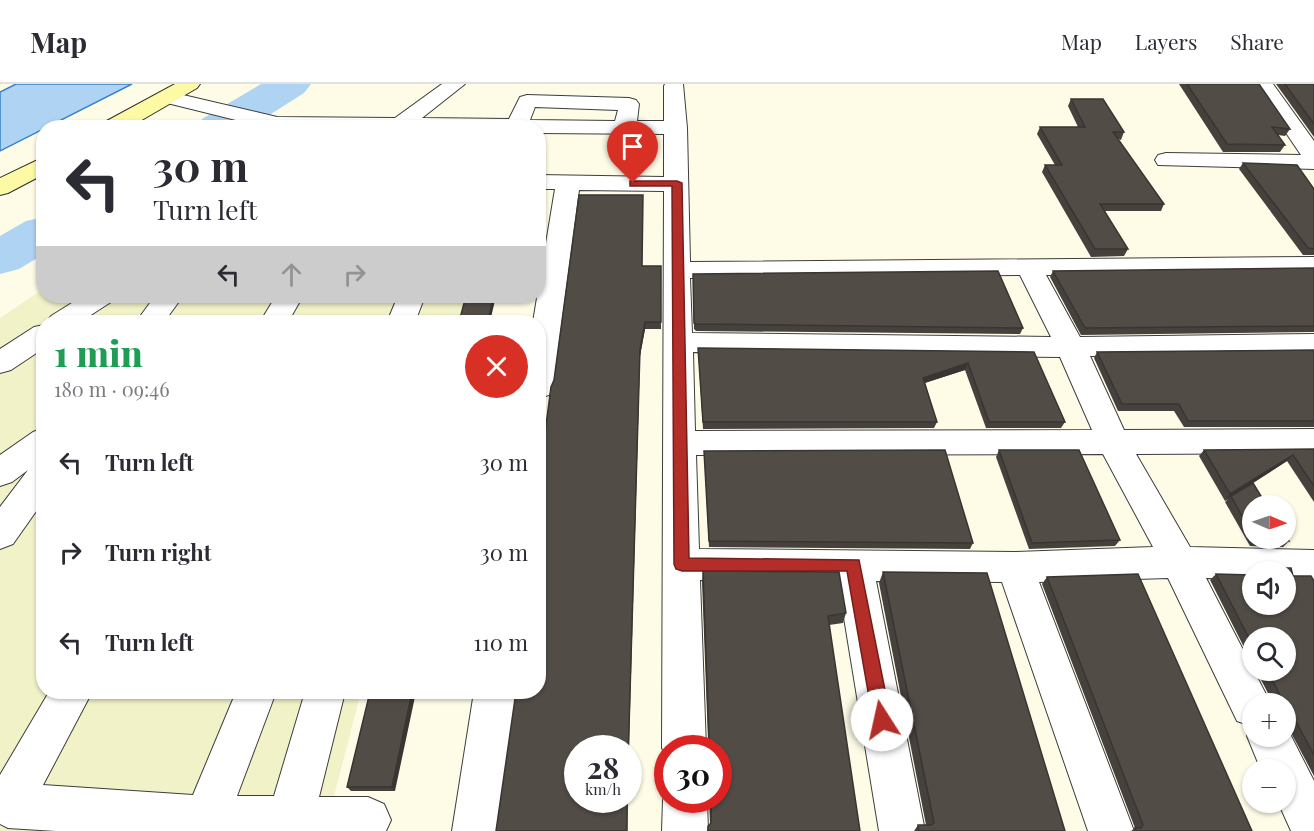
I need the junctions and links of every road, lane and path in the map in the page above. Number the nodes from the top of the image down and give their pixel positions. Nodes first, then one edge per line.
1 (190, 84) edge
2 (455, 84) edge
3 (471, 84) edge
4 (1263, 84) edge
5 (674, 86) dead end
6 (166, 97) junction
7 (125, 120) edge
8 (263, 120) edge
9 (406, 120) edge
10 (452, 120) edge
11 (546, 127) edge
12 (676, 128) junction
13 (1312, 153) edge
14 (1166, 160) dead end
15 (36, 168) edge
16 (546, 182) edge
17 (568, 183) junction
18 (677, 183) junction
19 (0, 188) edge
20 (1314, 265) edge
21 (1028, 267) junction
22 (678, 270) junction
23 (90, 303) edge
24 (72, 315) edge
25 (546, 333) edge
26 (36, 339) edge
27 (679, 342) junction
28 (1314, 344) edge
29 (1071, 346) junction
30 (0, 363) edge
31 (1113, 441) junction
32 (1314, 441) edge
33 (680, 443) junction
34 (36, 446) edge
35 (0, 473) edge
36 (36, 484) edge
37 (0, 534) edge
38 (1179, 562) junction
39 (682, 564) junction
40 (854, 565) junction
41 (1314, 565) edge
42 (1015, 567) junction
43 (1245, 693) edge
44 (67, 699) edge
45 (253, 699) edge
46 (323, 699) edge
47 (494, 699) edge
48 (684, 735) edge
49 (1296, 793) edge
50 (4, 805) edge
51 (685, 813) edge
52 (206, 819) junction
53 (290, 819) junction
54 (368, 820) dead end
55 (1314, 828) edge
56 (475, 831) edge
57 (685, 831) edge
58 (902, 831) edge
59 (1111, 831) edge

1 - 6 main road
2 - 9 street
3 - 10 street
4 - 13 street
5 - 12 street
6 - 7 main road
6 - 8 street
11 - 12 street
12 - 18 street
13 - 14 street
15 - 19 main road
16 - 17 street
17 - 18 street
17 - 25 street
18 - 22 street
20 - 21 street
21 - 22 street
21 - 29 street
22 - 27 street
23 - 24 street
26 - 30 street
27 - 29 street
27 - 33 street
28 - 29 street
29 - 31 street
31 - 32 street
31 - 33 street
31 - 38 street
33 - 39 street
34 - 35 street
36 - 37 street
38 - 41 street
38 - 42 street
38 - 43 street
39 - 40 street
39 - 48 street
40 - 42 street
40 - 58 street
42 - 59 street
44 - 50 street
45 - 52 street
46 - 53 street
47 - 56 street
49 - 55 street
50 - 52 street
51 - 57 street
52 - 53 street
53 - 54 street

